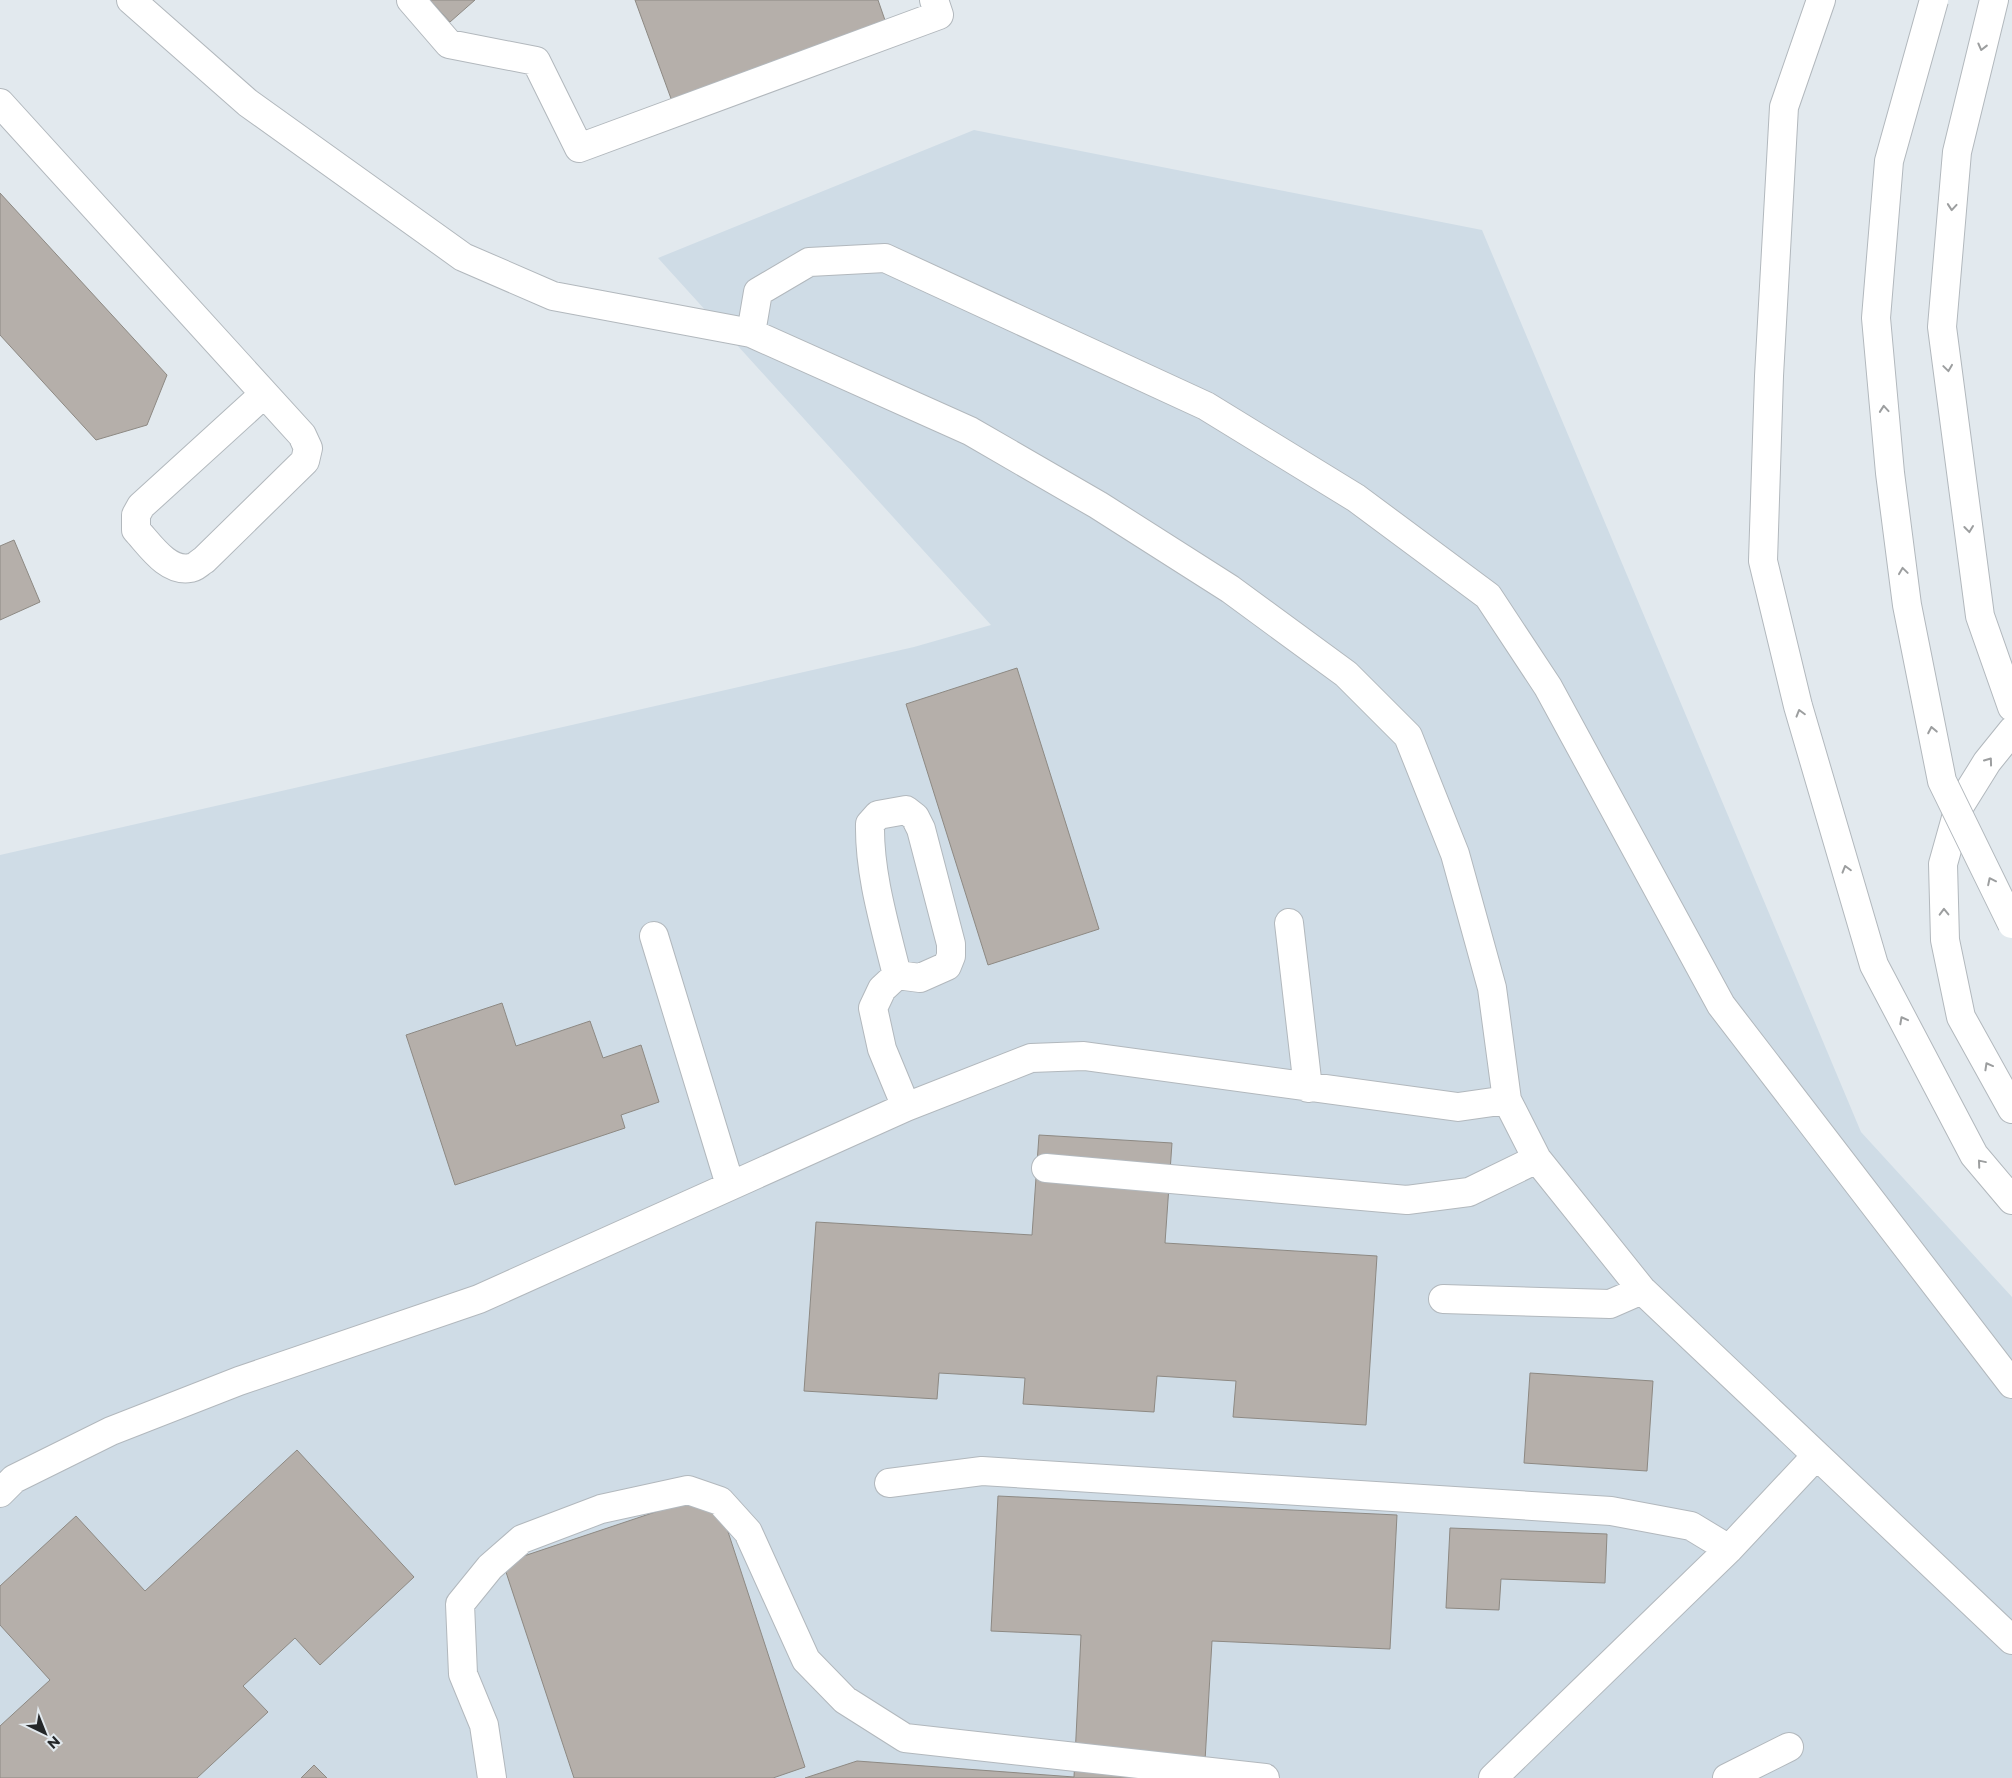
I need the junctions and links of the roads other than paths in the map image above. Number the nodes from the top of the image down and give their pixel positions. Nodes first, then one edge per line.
1 (131, 0) edge
2 (411, 0) edge
3 (934, 0) edge
4 (1821, 0) edge
5 (1934, 0) edge
6 (1994, 0) edge
7 (0, 103) edge
8 (751, 333) junction
9 (264, 394) junction
10 (2012, 707) edge
11 (2012, 731) edge
12 (1289, 923) dead end
13 (2012, 924) edge
14 (654, 936) dead end
15 (897, 975) junction
16 (1308, 1088) junction
17 (1507, 1100) junction
18 (906, 1107) junction
19 (2012, 1109) edge
20 (1537, 1158) junction
21 (1046, 1168) dead end
22 (730, 1185) junction
23 (2012, 1200) edge
24 (1642, 1290) junction
25 (1443, 1300) dead end
26 (2012, 1384) edge
27 (1816, 1456) junction
28 (889, 1483) dead end
29 (0, 1493) edge
30 (1729, 1549) junction
31 (2012, 1640) edge
32 (1789, 1747) dead end
33 (492, 1778) edge
34 (1265, 1778) edge
35 (1493, 1778) edge
36 (1727, 1778) edge

1 - 8 main road
2 - 3 main road
23 -> 4 main road
13 -> 5 main road, bridge
6 -> 10 main road
7 - 9 main road
8 - 17 main road
8 - 26 main road
9 - 9 main road
19 -> 11 main road
12 - 16 main road
14 - 22 main road
15 - 15 main road
15 - 18 main road
16 - 17 main road
16 - 18 main road
17 - 20 main road
18 - 22 main road
20 - 21 main road
20 - 24 main road
22 - 29 main road
24 - 25 main road
24 - 27 main road
27 - 30 main road
27 - 31 main road
28 - 30 main road
30 - 35 main road
32 - 36 main road
33 - 34 main road

